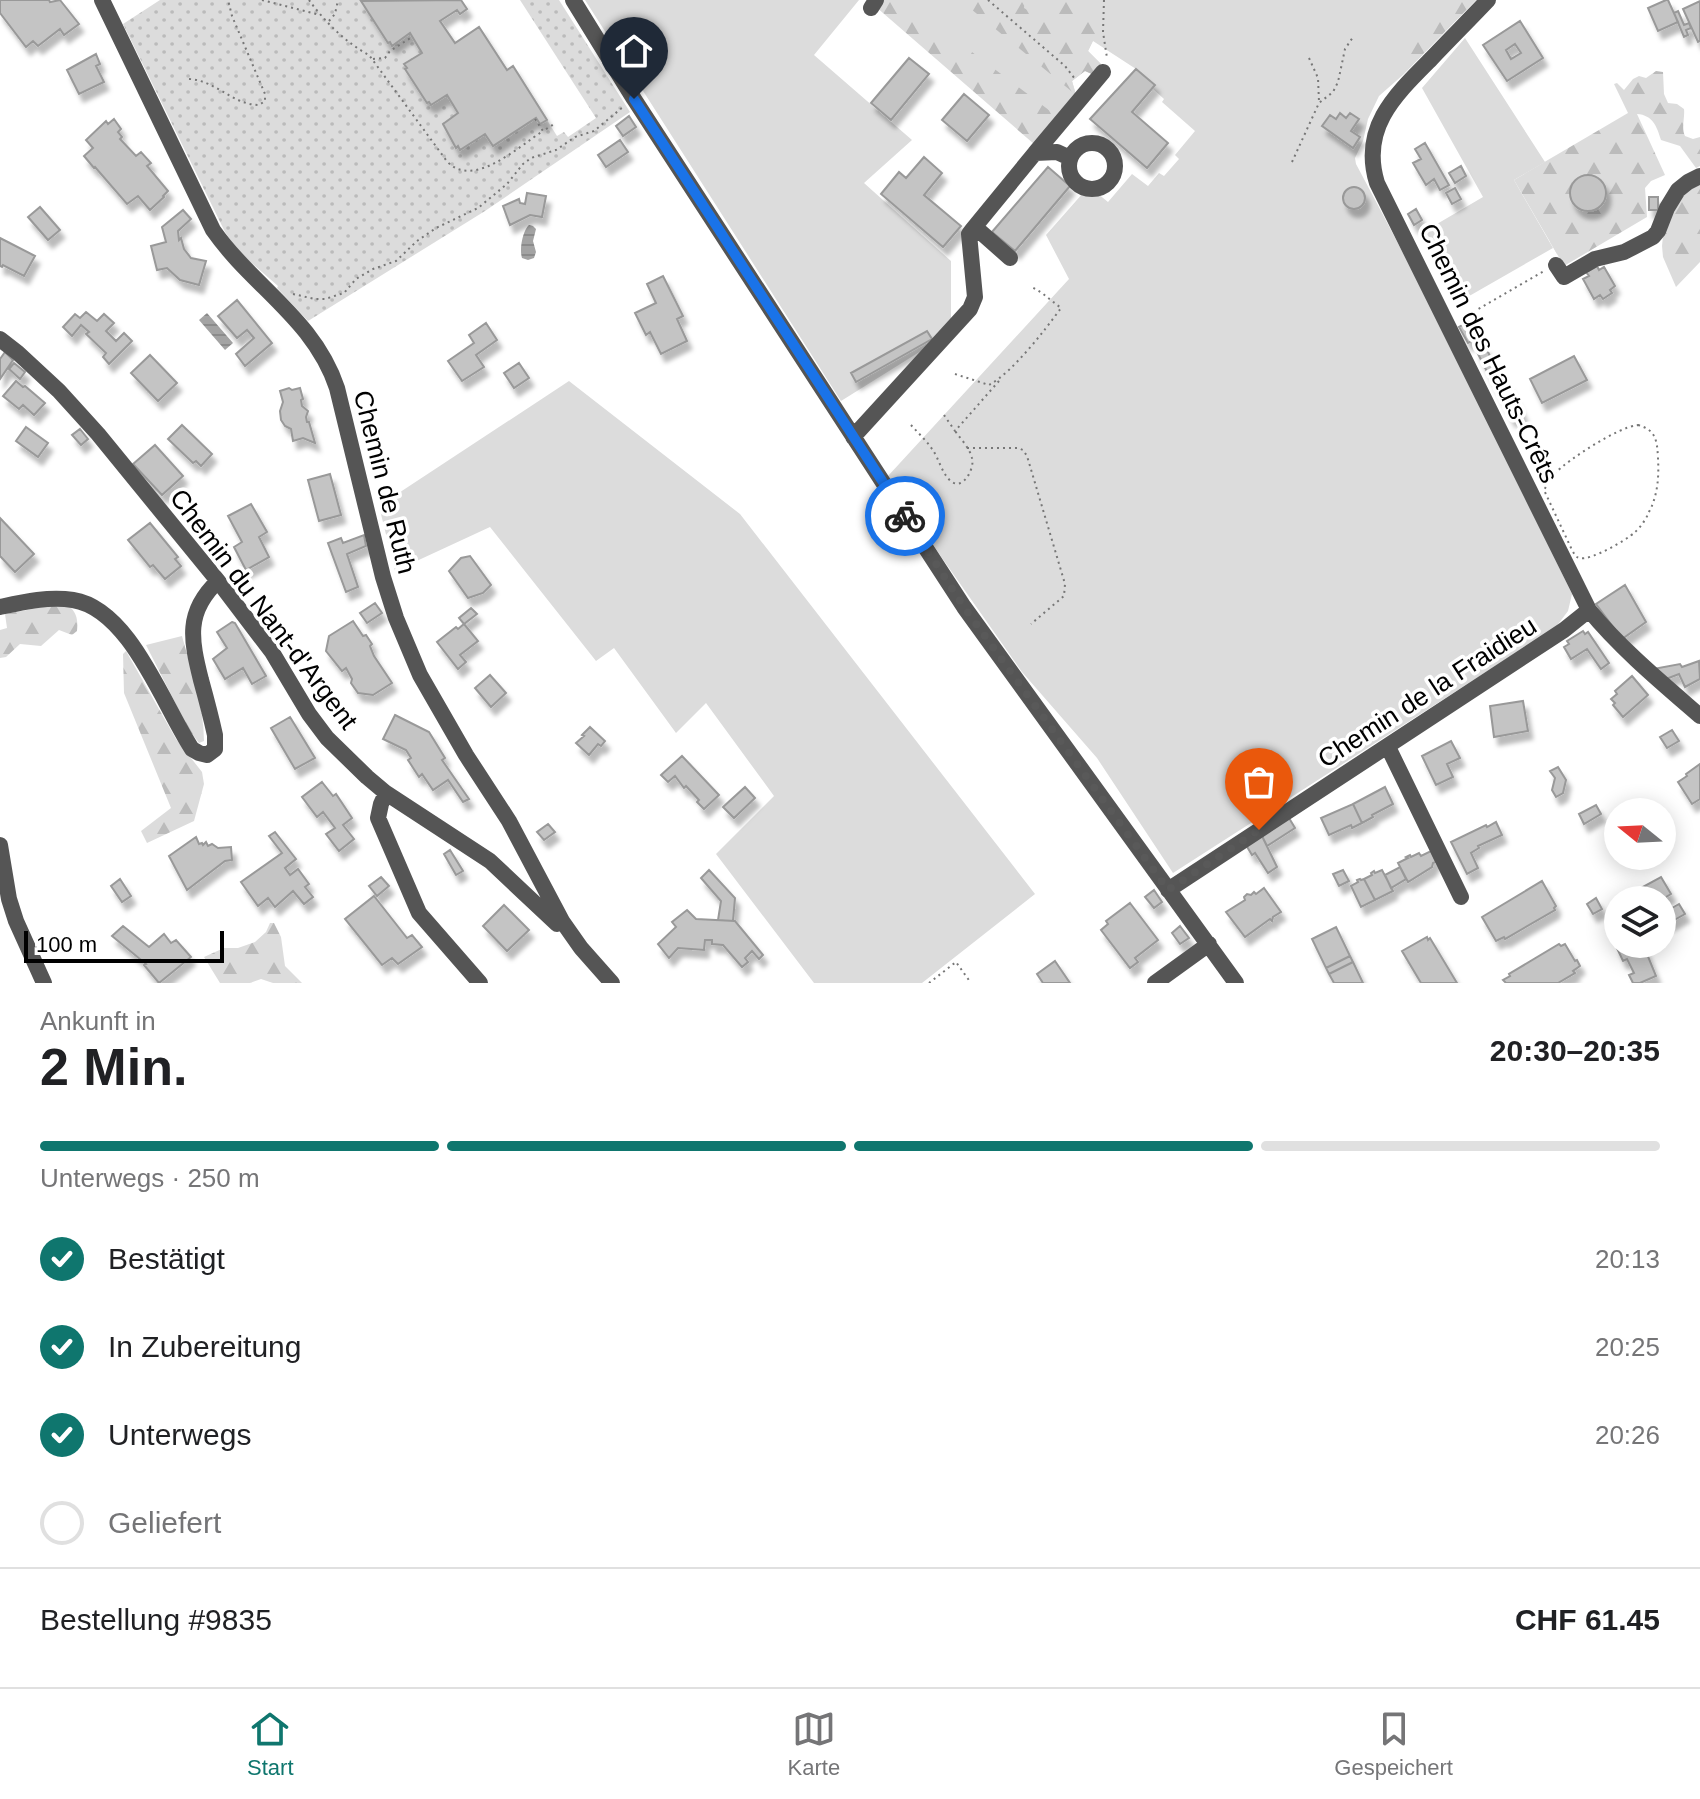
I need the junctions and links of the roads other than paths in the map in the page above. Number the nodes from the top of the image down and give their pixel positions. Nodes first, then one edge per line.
1 (102, 0) edge
2 (573, 0) edge
3 (1488, 0) edge
4 (1103, 72) road end
5 (1035, 153) junction
6 (1070, 158) dead end
7 (1700, 176) edge
8 (975, 227) junction
9 (1010, 258) dead end
10 (1556, 265) road end
11 (0, 339) edge
12 (853, 437) junction
13 (218, 581) junction
14 (0, 607) edge
15 (1589, 610) junction
16 (1700, 716) edge
17 (1388, 747) junction
18 (386, 793) junction
19 (0, 845) edge
20 (1168, 890) junction
21 (1461, 897) dead end
22 (1209, 944) junction
23 (581, 948) junction
24 (44, 983) edge
25 (480, 983) edge
26 (612, 983) edge
27 (1155, 983) edge
28 (1236, 983) edge

1 - 23 street, Chemin de Ruth
2 - 12 street
3 - 15 street, Chemin des Hauts-Crêts
4 - 5 street
5 - 6 street
5 - 8 street
7 - 10 street
8 - 9 street
8 - 12 street
11 - 13 street, Chemin du Nant-d'Argent
12 - 20 street
13 - 14 street
13 - 18 street, Chemin du Nant-d'Argent
15 - 16 street, Chemin des Hauts-Crêts
15 - 17 street, Chemin de la Fraidieu
17 - 20 street, Chemin de la Fraidieu
17 - 21 street
18 - 23 street, Chemin du Nant-d'Argent
18 - 25 street
19 - 24 street
20 - 22 street
22 - 27 street
22 - 28 street
23 - 26 street, Chemin de Ruth

